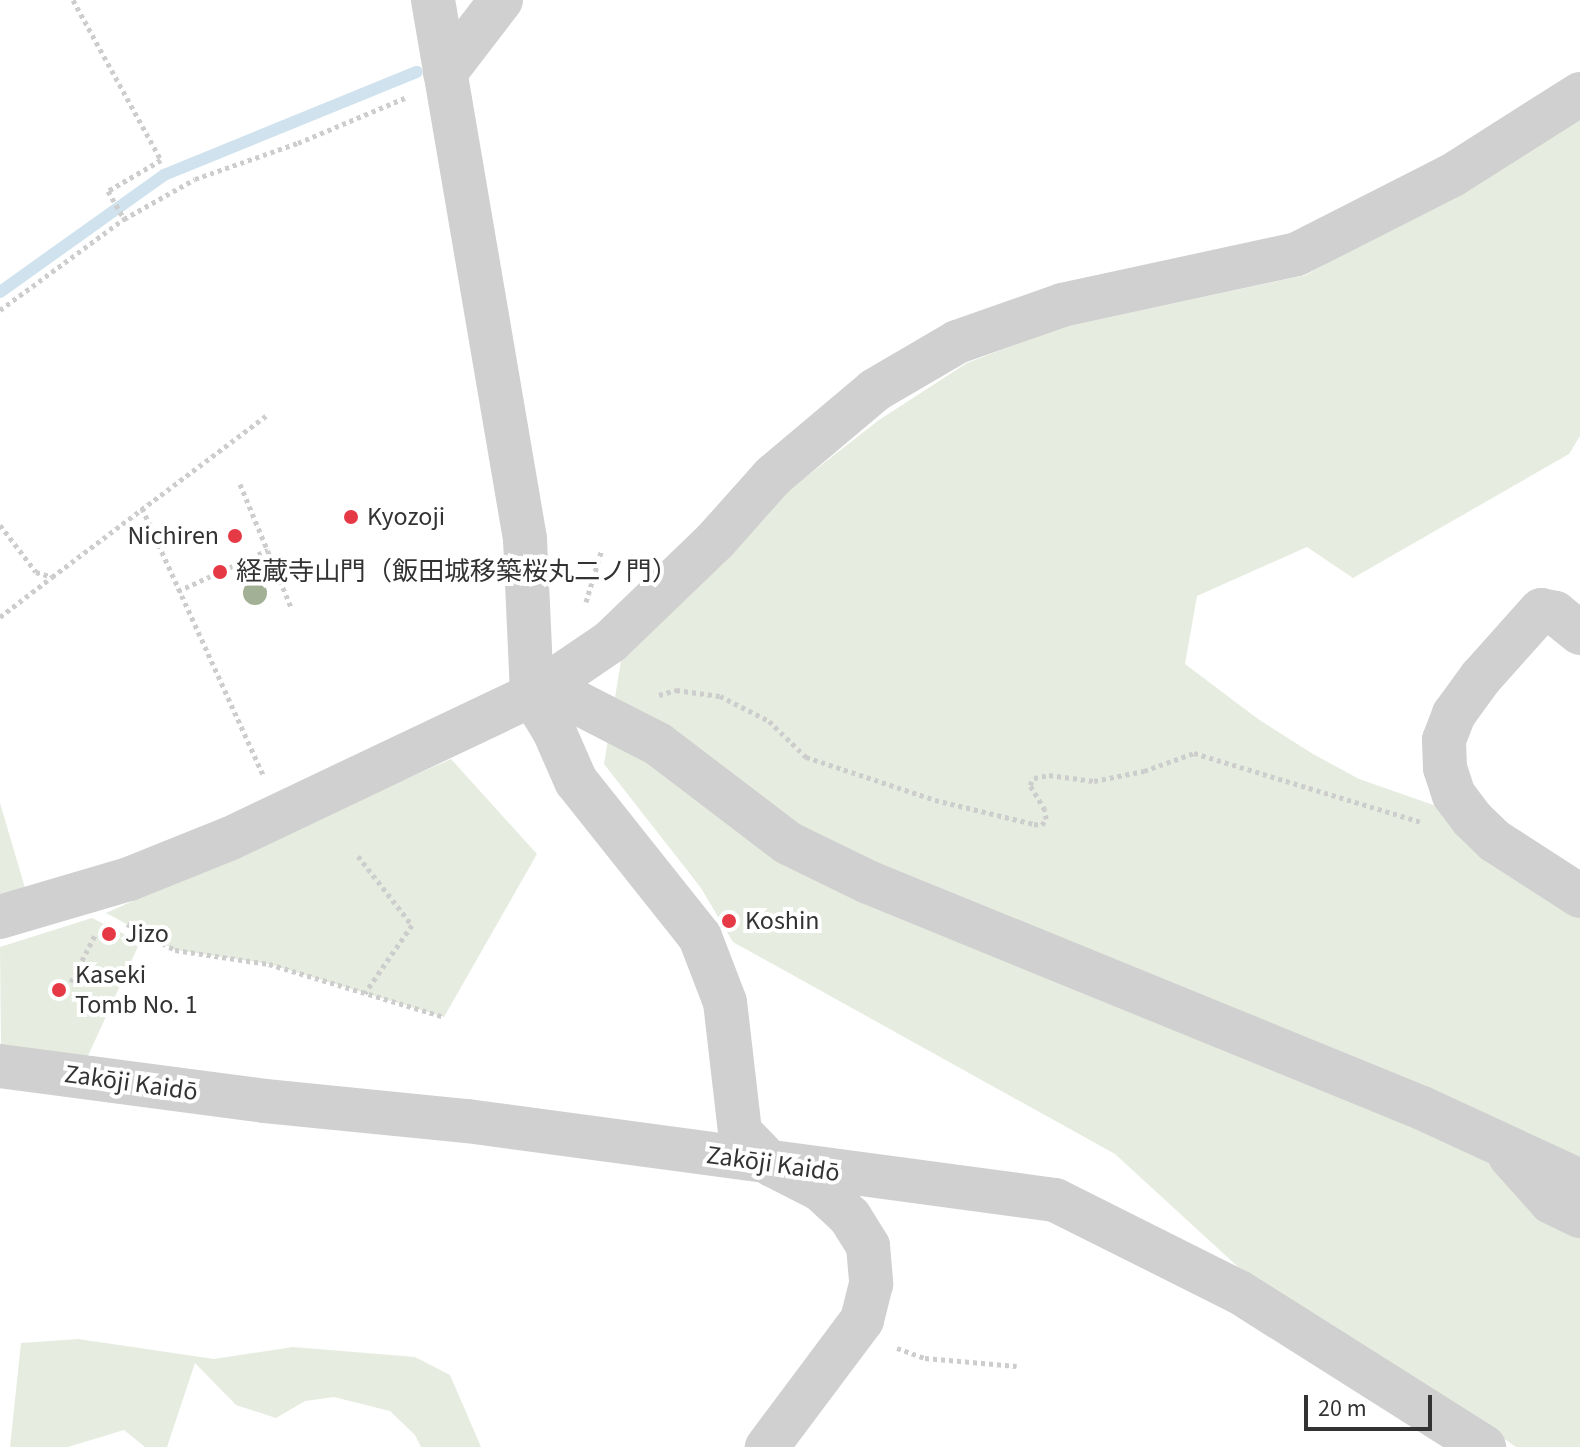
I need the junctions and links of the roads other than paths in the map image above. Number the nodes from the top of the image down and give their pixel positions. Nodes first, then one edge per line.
1 (433, 0) edge
2 (501, 0) edge
3 (445, 73) junction
4 (1580, 94) edge
5 (1580, 633) edge
6 (532, 695) junction
7 (1580, 896) edge
8 (0, 917) edge
9 (0, 1066) edge
10 (1500, 1144) junction
11 (772, 1165) junction
12 (1580, 1181) edge
13 (1580, 1216) edge
14 (767, 1447) edge
15 (1484, 1447) edge

1 - 3 street
2 - 3 street
3 - 6 street
4 - 6 street
5 - 7 street
6 - 8 street
6 - 10 street
6 - 11 street
9 - 11 street, Zakōji Kaidō
10 - 12 street
10 - 13 street
11 - 14 street
11 - 15 street, Zakōji Kaidō

